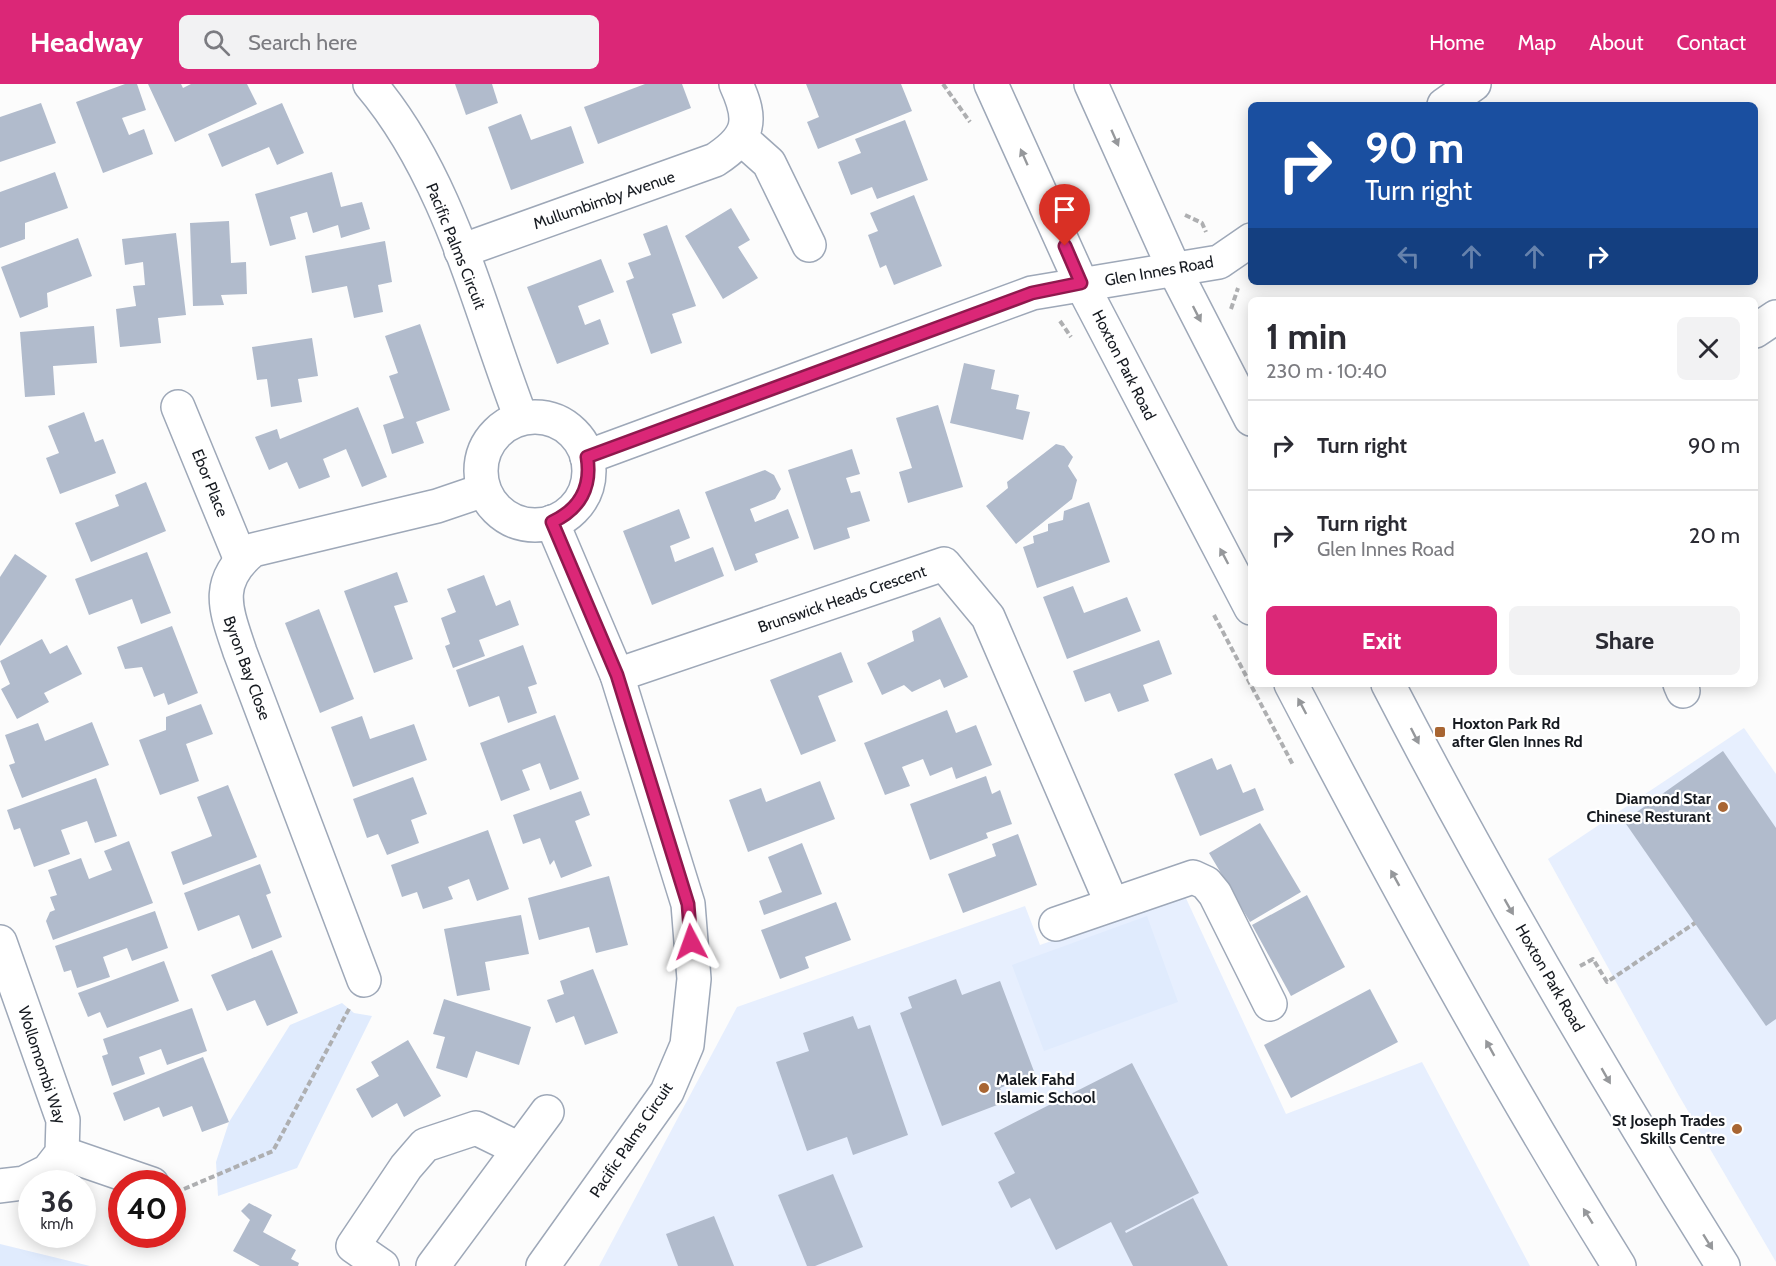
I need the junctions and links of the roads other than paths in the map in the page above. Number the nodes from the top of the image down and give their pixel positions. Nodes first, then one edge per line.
1 (369, 84) edge
2 (736, 84) edge
3 (991, 84) edge
4 (1091, 84) edge
5 (1474, 84) edge
6 (1448, 102) edge
7 (741, 138) junction
8 (1248, 242) edge
9 (809, 245) dead end
10 (461, 251) junction
11 (1175, 271) junction
12 (1081, 283) junction
13 (1776, 317) edge
14 (1758, 329) edge
15 (178, 406) dead end
16 (1248, 413) edge
17 (521, 418) junction
18 (587, 457) junction
19 (483, 490) junction
20 (552, 522) junction
21 (241, 560) junction
22 (1248, 602) edge
23 (617, 675) junction
24 (1293, 687) edge
25 (1390, 687) edge
26 (1112, 904) junction
27 (1056, 924) dead end
28 (0, 942) edge
29 (364, 980) road end
30 (1270, 1004) dead end
31 (547, 1112) dead end
32 (519, 1149) junction
33 (62, 1153) junction
34 (112, 1170) edge
35 (0, 1186) edge
36 (382, 1266) edge
37 (432, 1266) edge
38 (543, 1266) edge
39 (1618, 1266) edge
40 (1724, 1266) edge

1 - 10 street, Pacific Palms Circuit
2 - 7 street
12 -> 3 street, Hoxton Park Road
4 -> 11 street
5 - 6 street
7 - 9 street
7 - 10 street, Mullumbimby Avenue
8 - 11 street, Glen Innes Road
10 - 17 street, Pacific Palms Circuit
11 - 12 street, Glen Innes Road
11 -> 16 street
12 - 18 street, Glen Innes Road
22 -> 12 street, Hoxton Park Road
13 - 14 street
15 - 21 street, Ebor Place
17 - 18 street
17 - 19 street
18 - 20 street
19 - 20 street
19 - 21 street
20 - 23 street, Pacific Palms Circuit
21 - 29 street, Byron Bay Close
23 - 26 street, Brunswick Heads Crescent
23 - 38 street, Pacific Palms Circuit
39 -> 24 street
25 -> 40 street, Hoxton Park Road
26 - 27 street
26 - 30 street
28 - 33 street, Wollomombi Way
31 - 32 street
32 - 36 street
32 - 37 street
33 - 34 street
33 - 35 street

